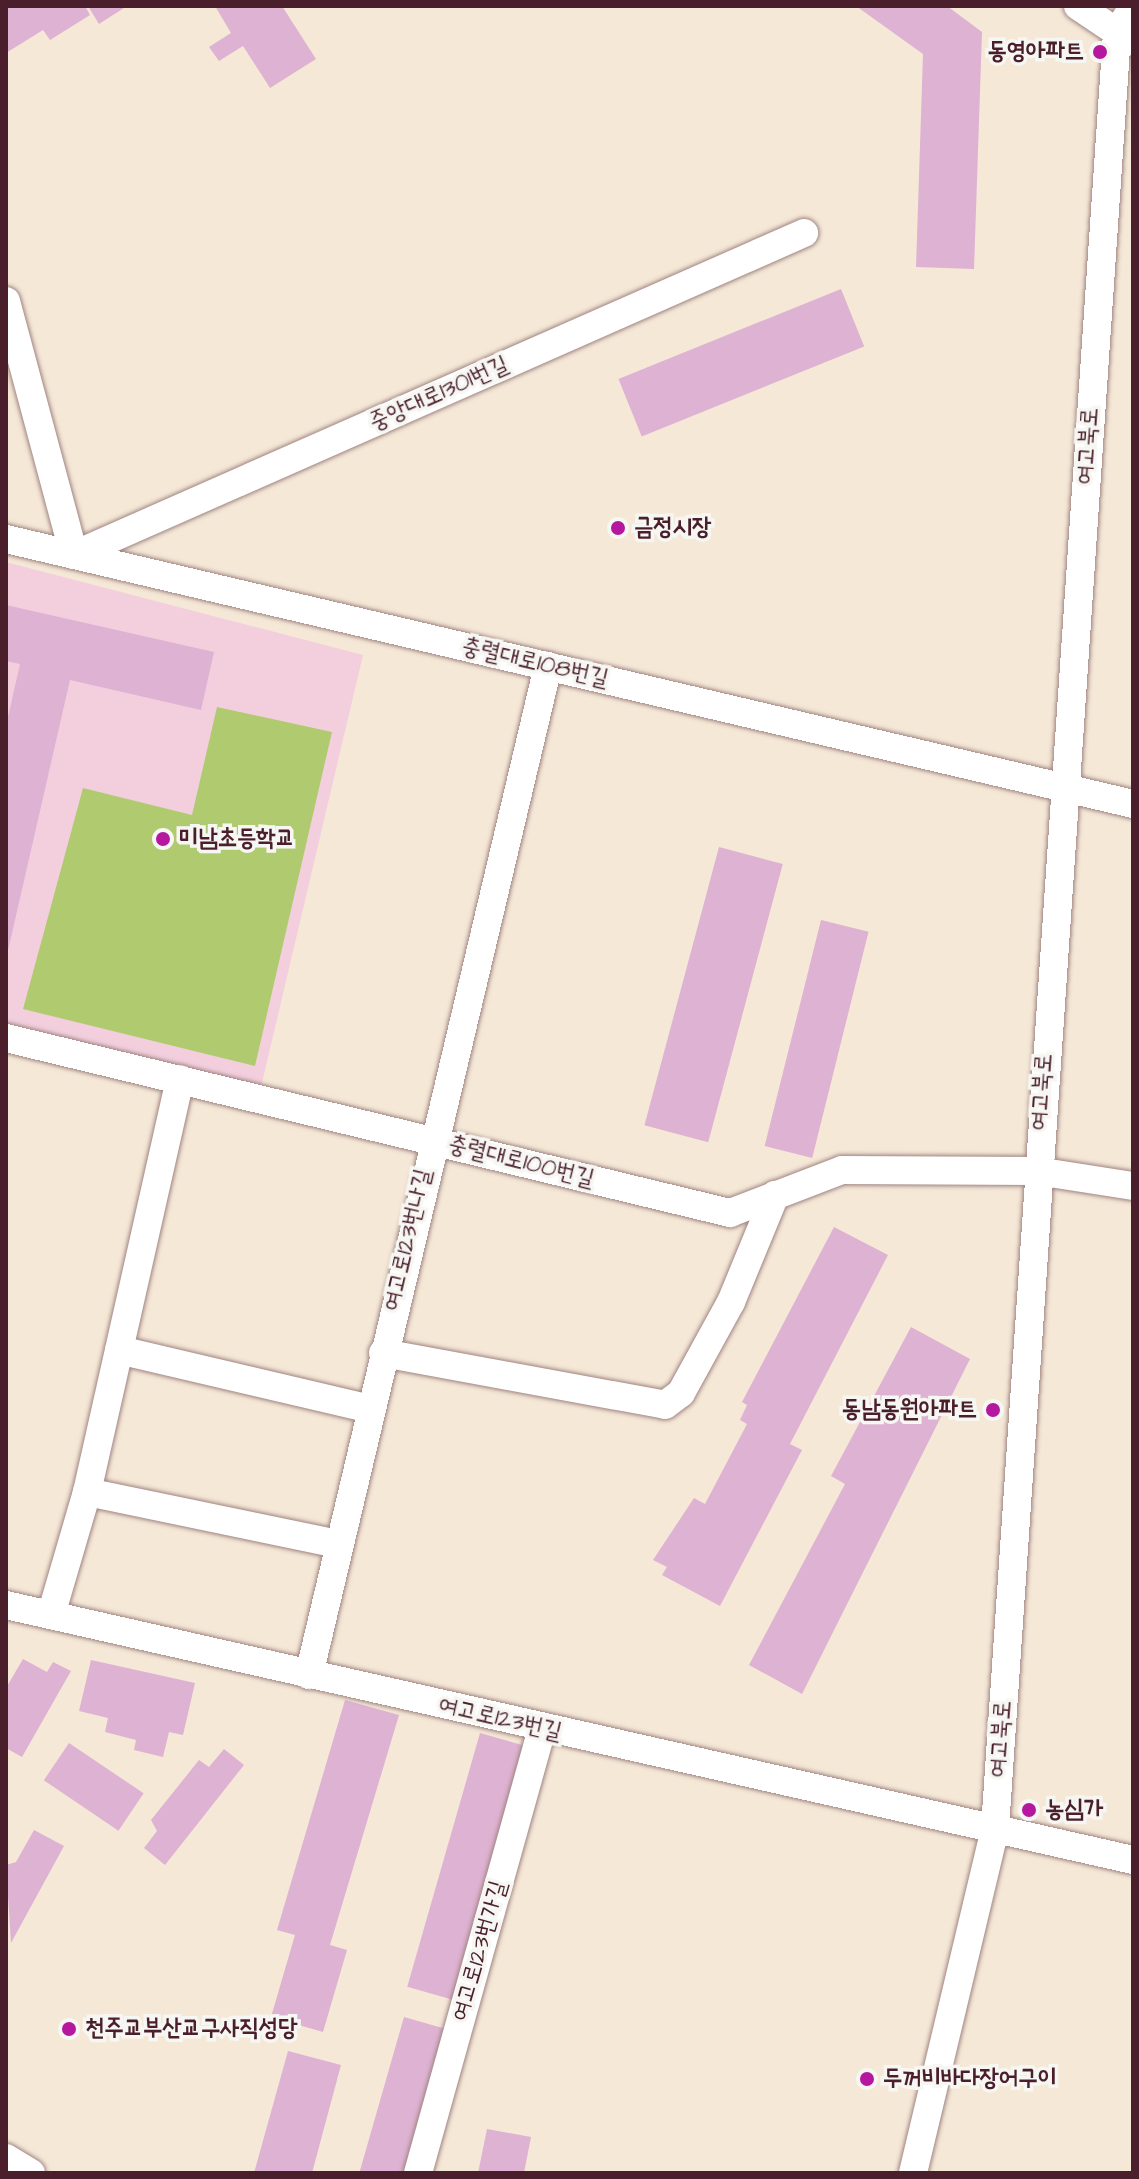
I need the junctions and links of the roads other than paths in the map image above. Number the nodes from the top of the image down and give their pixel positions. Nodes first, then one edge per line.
1 (1078, 6) edge
2 (1133, 7) edge
3 (1125, 38) edge
4 (804, 233) dead end
5 (6, 301) edge
6 (6, 539) edge
7 (74, 555) junction
8 (548, 666) junction
9 (1064, 787) junction
10 (1133, 804) edge
11 (6, 1038) edge
12 (180, 1079) junction
13 (431, 1139) junction
14 (1037, 1171) junction
15 (1133, 1186) edge
16 (775, 1195) junction
17 (119, 1350) junction
18 (383, 1353) junction
19 (370, 1409) junction
20 (87, 1492) junction
21 (339, 1544) junction
22 (6, 1605) edge
23 (51, 1615) junction
24 (309, 1675) junction
25 (542, 1729) junction
26 (995, 1828) junction
27 (1133, 1860) edge
28 (6, 2158) edge
29 (31, 2173) edge
30 (418, 2173) edge
31 (913, 2173) edge

1 - 3 street
2 - 3 street, 여고북로
3 - 9 street, 여고북로
4 - 7 street, 중앙대로1301번길
5 - 7 street
6 - 7 street, 충렬대로108번길
7 - 8 street, 충렬대로108번길
8 - 9 street, 충렬대로108번길
8 - 13 street, 여고로123번나길
9 - 10 street, 충렬대로108번길
9 - 14 street, 여고북로
11 - 12 street, 충렬대로100번길
12 - 13 street, 충렬대로100번길
12 - 17 street
13 - 16 street, 충렬대로100번길
13 - 18 street, 여고로123번나길
14 - 15 street, 충렬대로100번길
14 - 16 street, 충렬대로100번길
14 - 26 street, 여고북로
16 - 18 street
17 - 19 street
17 - 20 street
18 - 19 street, 여고로123번나길
19 - 21 street, 여고로123번나길
20 - 21 street
20 - 23 street
21 - 24 street, 여고로123번나길
22 - 23 street, 여고로123번길
23 - 24 street, 여고로123번길
24 - 25 street, 여고로123번길
25 - 26 street, 여고로123번길
25 - 30 street, 여고로123번가길
26 - 27 street, 여고로123번길
26 - 31 street, 여고북로
28 - 29 street

